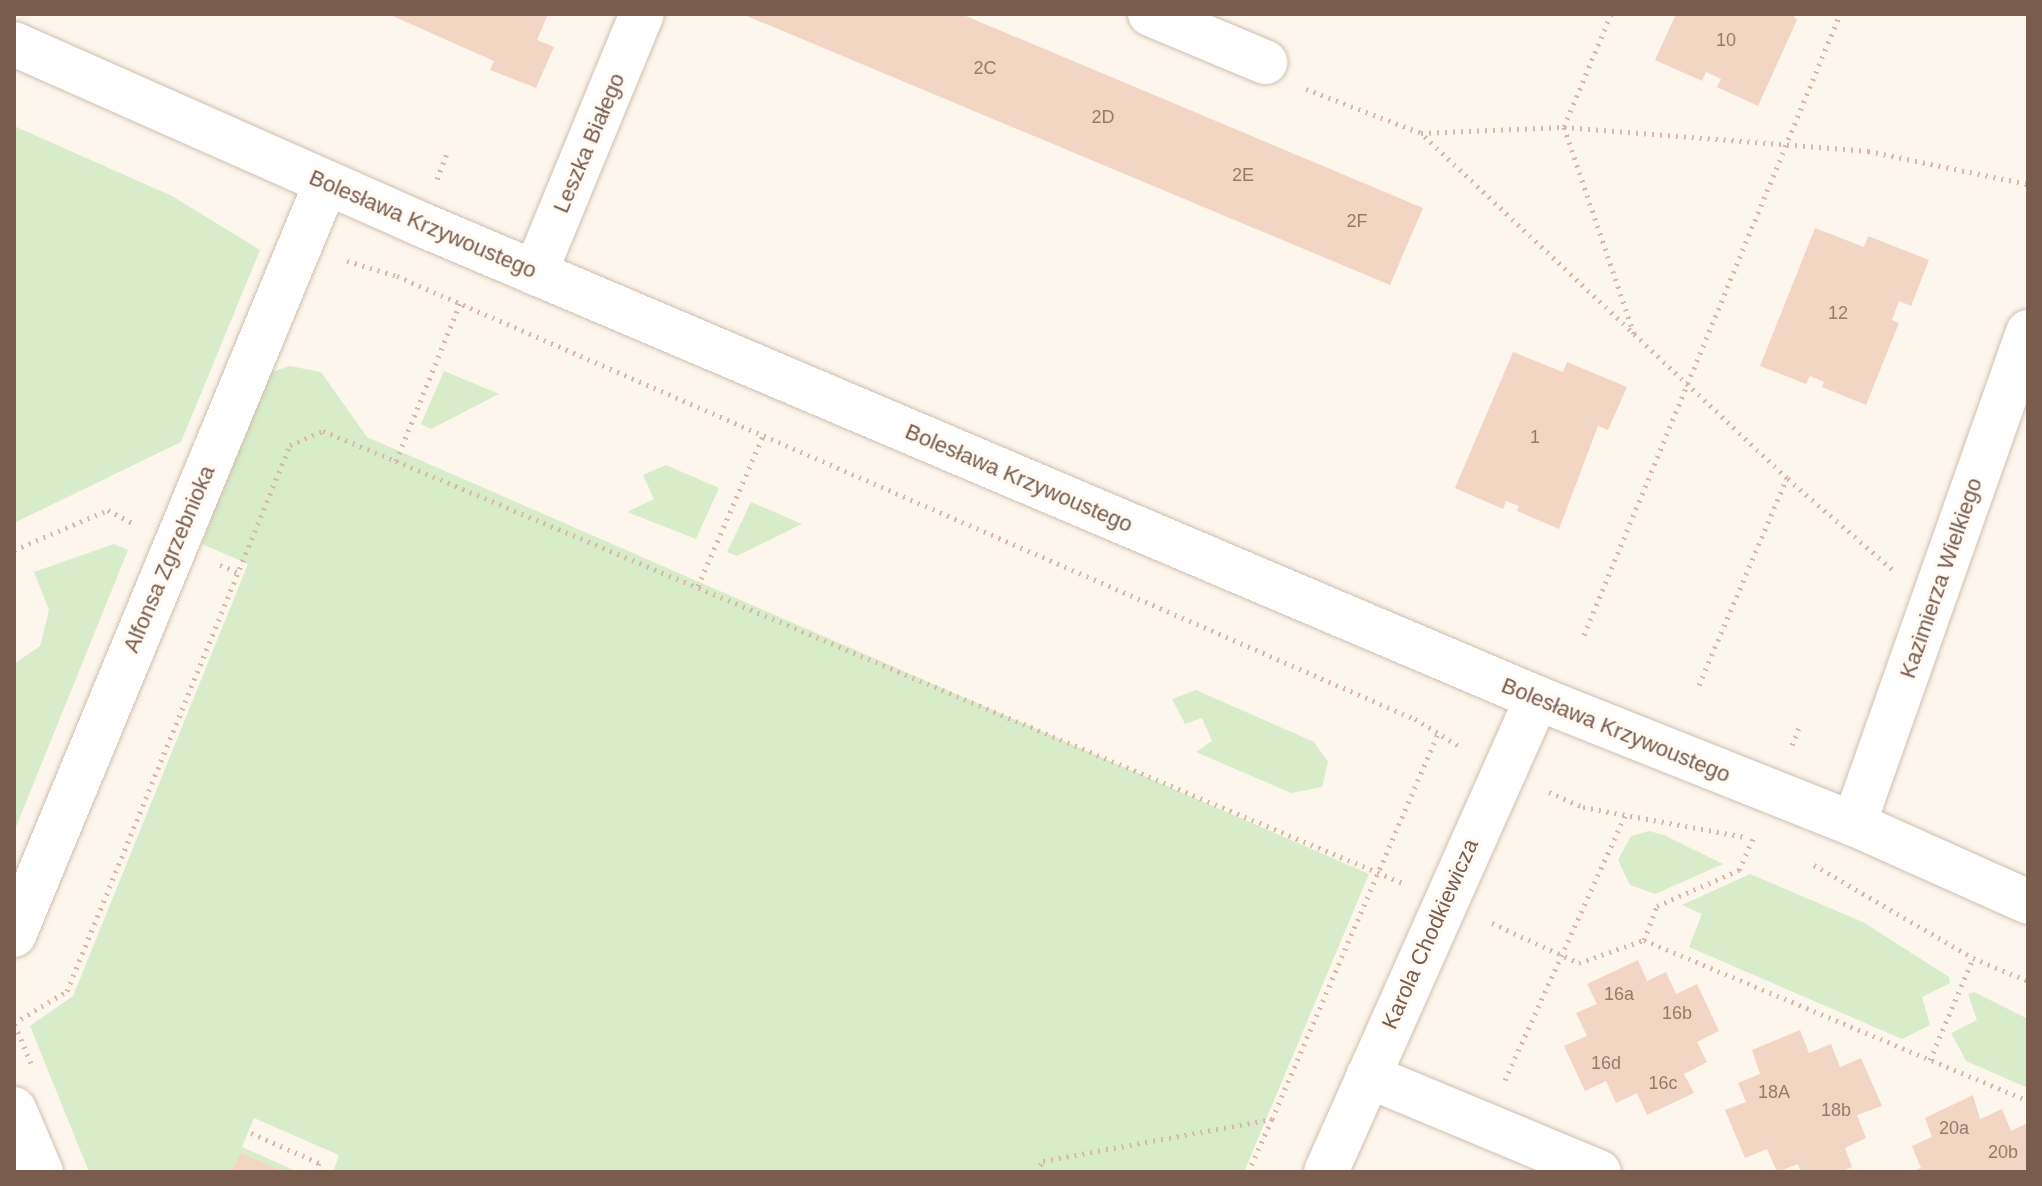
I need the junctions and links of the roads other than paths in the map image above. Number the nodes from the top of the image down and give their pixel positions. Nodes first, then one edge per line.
1 (642, 14) edge
2 (1150, 14) edge
3 (14, 44) edge
4 (1265, 62) road end
5 (326, 183) junction
6 (535, 273) junction
7 (2028, 332) edge
8 (1537, 698) junction
9 (1854, 824) junction
10 (2028, 902) edge
11 (14, 935) edge
12 (1368, 1076) junction
13 (25, 1091) edge
14 (41, 1172) edge
15 (1326, 1172) edge
16 (1599, 1172) edge

1 - 6 street, Leszka Białego
2 - 4 street
3 - 5 street, Bolesława Krzywoustego
5 - 6 street, Bolesława Krzywoustego
5 - 11 street, Alfonsa Zgrzebnioka
6 - 8 street, Bolesława Krzywoustego
7 - 9 street, Kazimierza Wielkiego
8 - 9 street, Bolesława Krzywoustego
8 - 12 street, Karola Chodkiewicza
9 - 10 street, Bolesława Krzywoustego
12 - 15 street, Karola Chodkiewicza
12 - 16 street
13 - 14 street

